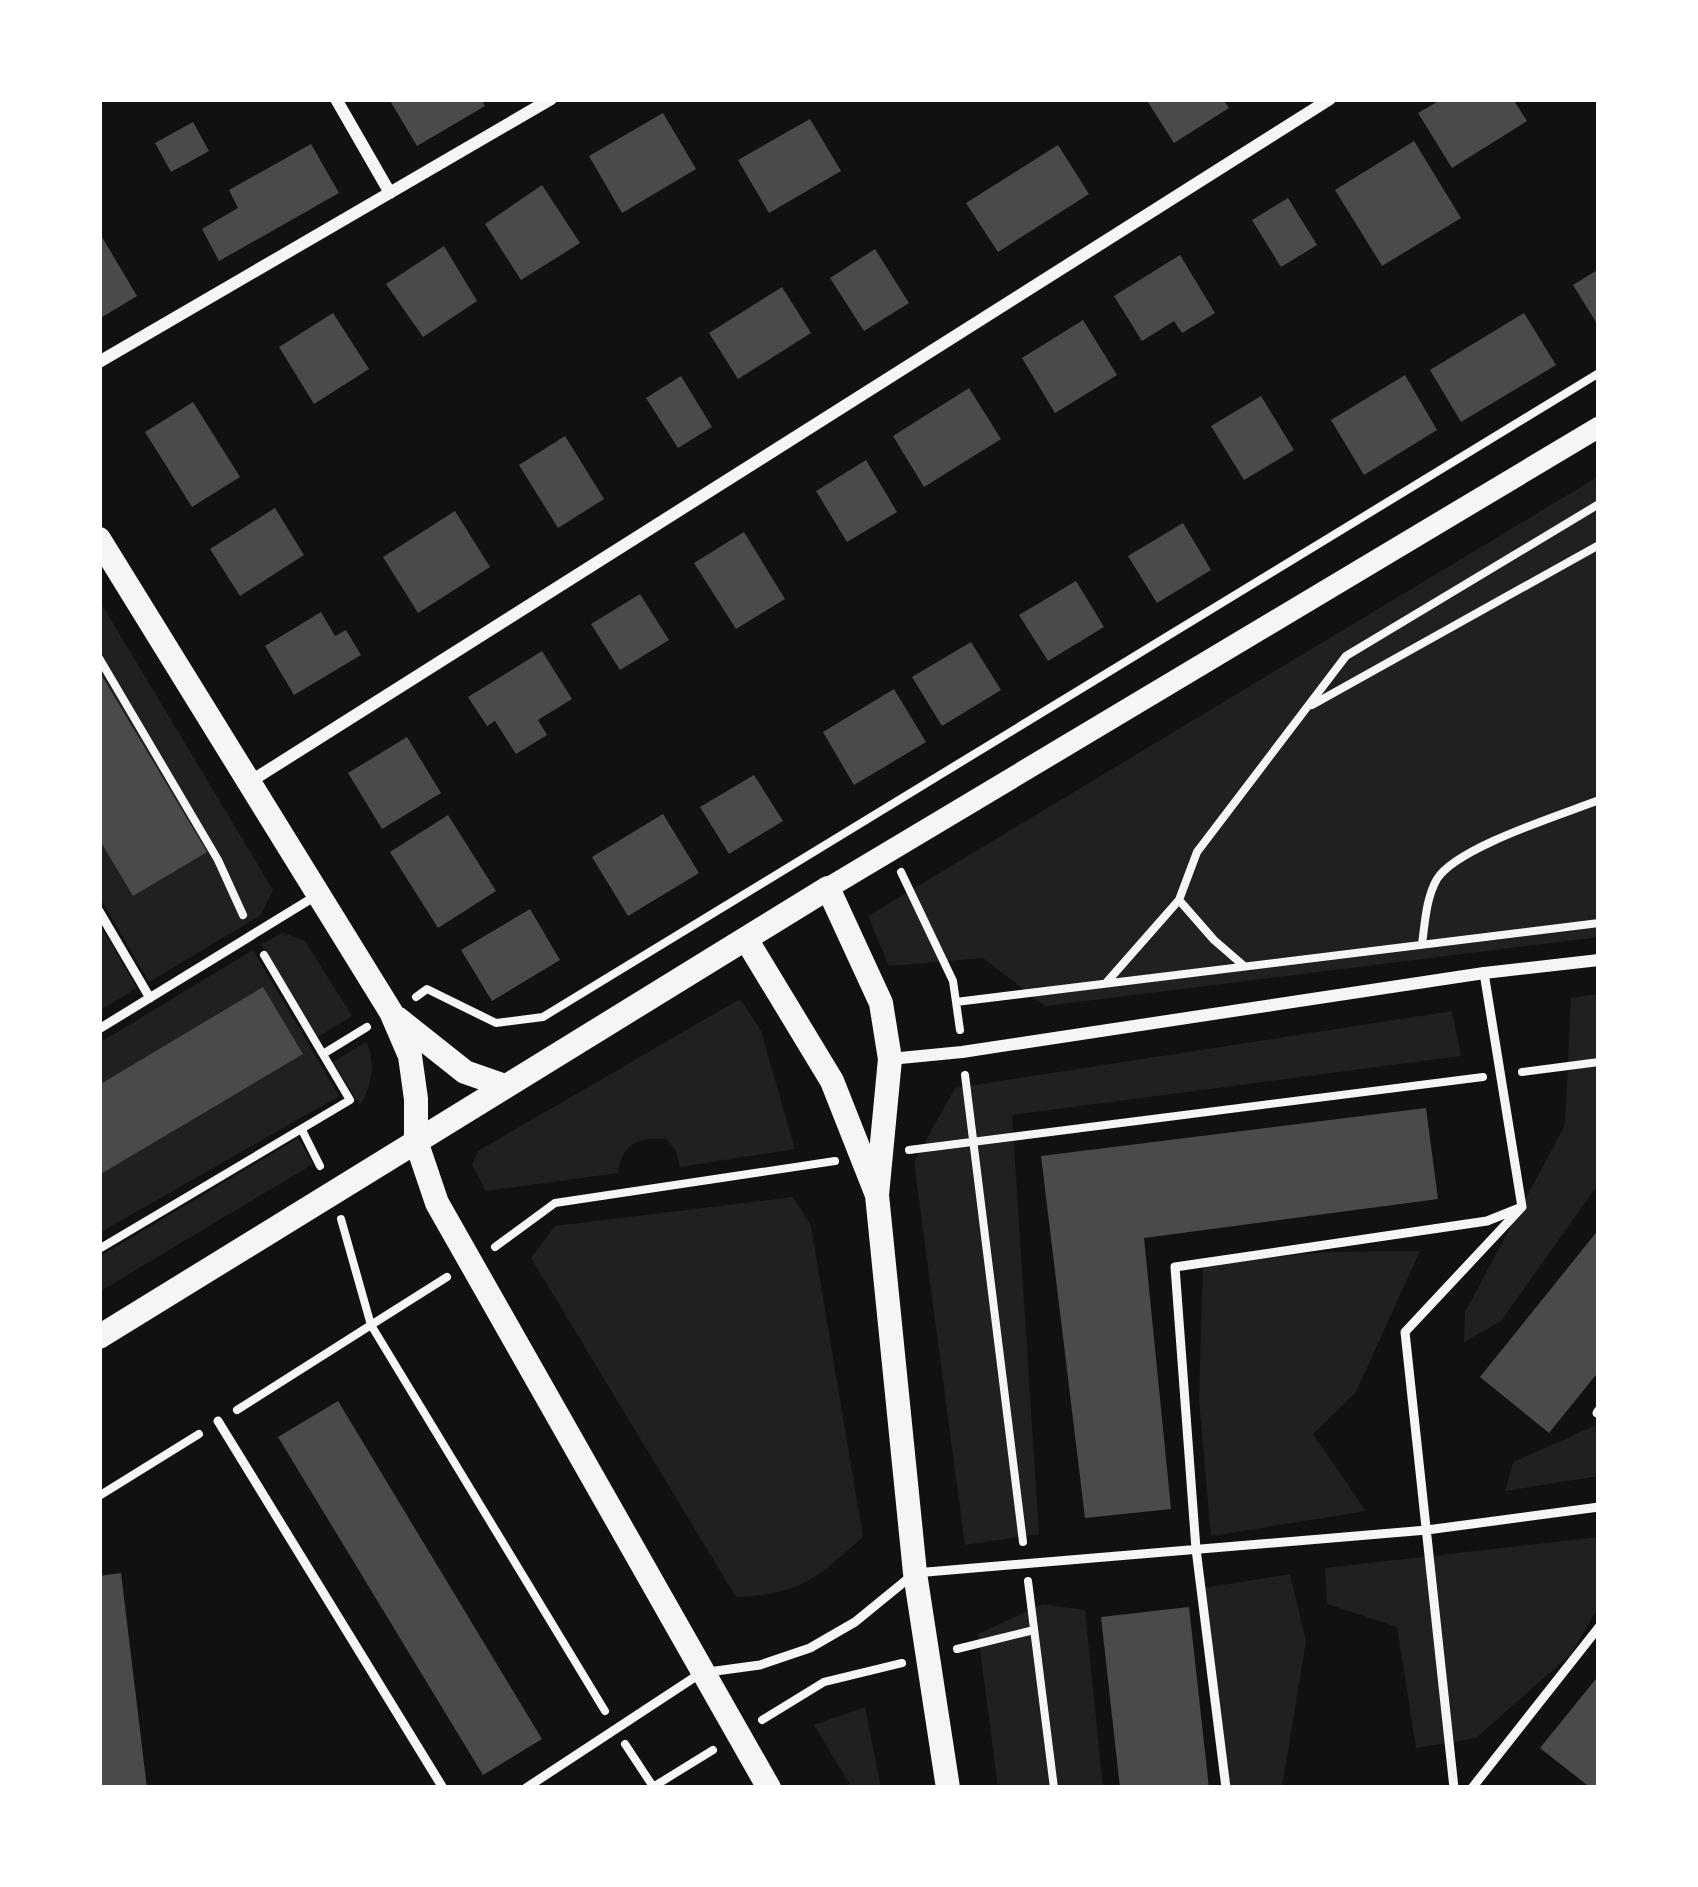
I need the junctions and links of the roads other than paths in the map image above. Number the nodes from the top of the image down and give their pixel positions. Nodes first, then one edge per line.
1 (336, 99) edge
2 (551, 99) edge
3 (1330, 99) edge
4 (390, 193) junction
5 (99, 362) edge
6 (1599, 427) edge
7 (99, 538) edge
8 (248, 783) junction
9 (828, 888) junction
10 (317, 895) junction
11 (99, 910) edge
12 (746, 939) junction
13 (1599, 960) edge
14 (1484, 973) junction
15 (149, 998) junction
16 (391, 1012) junction
17 (99, 1029) edge
18 (890, 1059) junction
19 (505, 1086) junction
20 (416, 1141) junction
21 (878, 1196) junction
22 (1522, 1207) junction
23 (99, 1337) edge
24 (218, 1421) dead end
25 (1599, 1507) edge
26 (1427, 1530) junction
27 (1196, 1549) junction
28 (915, 1573) junction
29 (1599, 1627) edge
30 (701, 1673) junction
31 (443, 1788) edge
32 (526, 1788) edge
33 (770, 1788) edge
34 (948, 1788) edge
35 (1226, 1788) edge
36 (1454, 1788) edge
37 (1472, 1788) edge

1 - 4 street
2 - 4 street
3 - 8 street
4 - 5 street
6 - 9 street
7 - 8 main road
8 - 10 main road
9 - 12 main road
9 - 18 main road
10 - 15 lane
10 - 16 main road
11 - 15 lane
12 - 19 main road
12 - 21 main road
13 - 14 street
14 - 18 street
14 - 22 lane
15 - 17 lane
16 - 19 main road
16 - 20 main road
18 - 21 main road
19 - 20 main road
20 - 23 main road
20 - 30 main road
21 - 28 main road
22 - 26 lane
22 - 27 lane
24 - 31 lane
25 - 26 lane
26 - 27 lane
26 - 36 lane
27 - 28 lane
27 - 35 lane
28 - 30 lane
28 - 34 main road
29 - 37 lane
30 - 32 lane
30 - 33 main road

